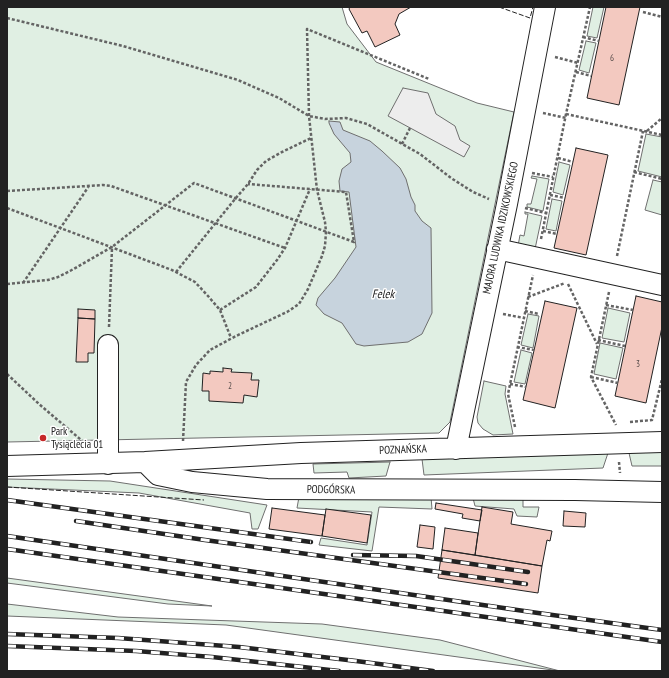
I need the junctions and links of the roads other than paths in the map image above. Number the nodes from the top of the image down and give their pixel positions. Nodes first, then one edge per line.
1 (545, 7) edge
2 (498, 249) junction
3 (662, 286) edge
4 (108, 345) road end
5 (662, 442) edge
6 (456, 449) junction
7 (145, 462) junction
8 (108, 464) junction
9 (7, 466) edge
10 (662, 492) edge

1 - 2 street, MAJORA LUDWIKA IDZIKOWSKIEGO
2 - 3 street
2 - 6 street, MAJORA LUDWIKA IDZIKOWSKIEGO
4 - 8 street
5 - 6 street, POZNAŃSKA
6 - 7 street, POZNAŃSKA
7 - 8 street
7 - 10 street, PODGÓRSKA
8 - 9 street

